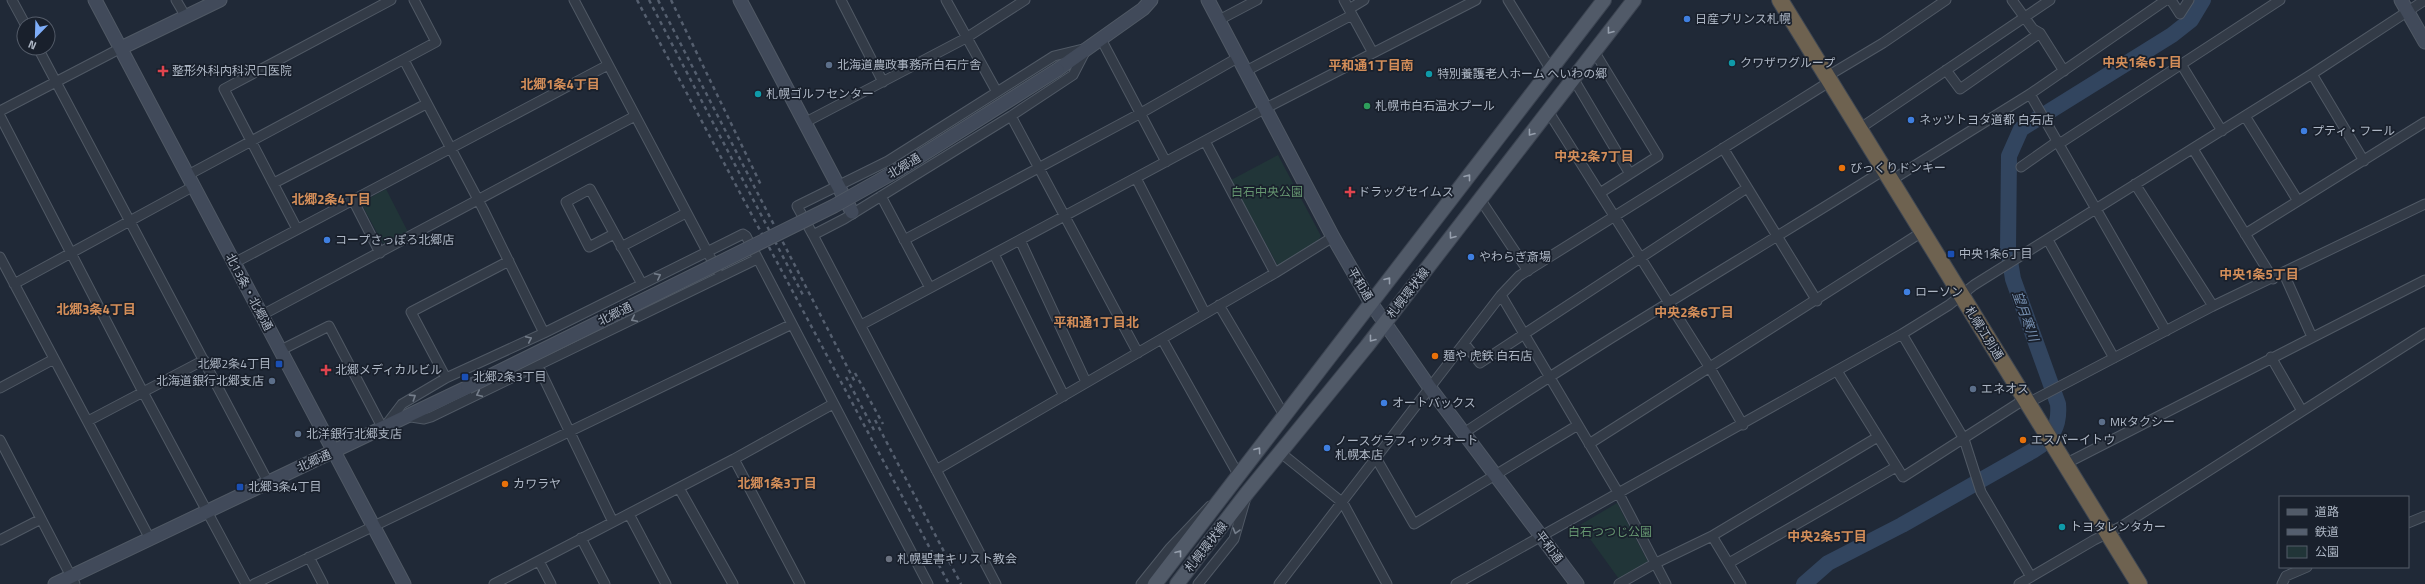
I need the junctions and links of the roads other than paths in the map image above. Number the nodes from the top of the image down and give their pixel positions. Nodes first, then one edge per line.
1 (12, 0) edge
2 (95, 0) edge
3 (176, 0) edge
4 (220, 0) edge
5 (391, 0) edge
6 (414, 0) edge
7 (574, 0) edge
8 (740, 0) edge
9 (841, 0) edge
10 (946, 0) edge
11 (1025, 0) edge
12 (1151, 0) edge
13 (1208, 0) edge
14 (1257, 0) edge
15 (1344, 0) edge
16 (1364, 0) edge
17 (1476, 0) edge
18 (1508, 0) edge
19 (1604, 0) edge
20 (1634, 0) edge
21 (1780, 0) edge
22 (1946, 0) edge
23 (2012, 0) edge
24 (2050, 0) edge
25 (2166, 0) edge
26 (2171, 0) edge
27 (2189, 0) edge
28 (2280, 0) edge
29 (2401, 0) edge
30 (2425, 0) edge
31 (1350, 12) junction
32 (2408, 12) junction
33 (21, 16) edge
34 (186, 17) junction
35 (2024, 17) junction
36 (1219, 20) junction
37 (2040, 33) junction
38 (966, 38) junction
39 (1101, 38) junction
40 (2425, 42) edge
41 (121, 48) junction
42 (1087, 48) junction
43 (1594, 51) junction
44 (1373, 53) junction
45 (42, 56) edge
46 (1239, 57) junction
47 (404, 60) junction
48 (2181, 64) junction
49 (608, 65) junction
50 (1551, 70) junction
51 (1946, 70) junction
52 (1246, 71) junction
53 (2064, 72) junction
54 (2312, 74) junction
55 (1573, 78) junction
56 (1828, 80) junction
57 (56, 81) junction
58 (884, 82) junction
59 (997, 92) junction
60 (2030, 94) junction
61 (426, 104) junction
62 (1266, 108) junction
63 (0, 111) edge
64 (1548, 111) junction
65 (1141, 113) junction
66 (0, 116) edge
67 (635, 116) junction
68 (1011, 116) junction
69 (2244, 116) junction
70 (2425, 122) edge
71 (804, 123) junction
72 (1859, 129) junction
73 (2222, 131) junction
74 (252, 141) junction
75 (1205, 141) junction
76 (2058, 143) junction
77 (451, 148) junction
78 (1723, 148) junction
79 (2192, 149) junction
80 (2364, 161) junction
81 (1166, 162) junction
82 (2021, 167) dead end
83 (1039, 168) junction
84 (1630, 174) junction
85 (1887, 175) junction
86 (1136, 178) junction
87 (191, 181) junction
88 (274, 183) junction
89 (2136, 184) junction
90 (839, 186) junction
91 (1747, 188) junction
92 (1600, 193) junction
93 (881, 196) junction
94 (1480, 199) junction
95 (354, 200) junction
96 (478, 201) junction
97 (2298, 201) junction
98 (2425, 204) edge
99 (2097, 209) junction
100 (852, 212) junction
101 (686, 213) junction
102 (1614, 215) junction
103 (1065, 216) junction
104 (129, 221) junction
105 (297, 229) junction
106 (1922, 232) junction
107 (614, 234) junction
108 (2245, 234) junction
109 (812, 235) junction
110 (1333, 237) junction
111 (1778, 237) junction
112 (904, 240) junction
113 (1020, 240) junction
114 (2048, 240) junction
115 (621, 247) junction
116 (706, 251) junction
117 (72, 252) junction
118 (380, 253) junction
119 (994, 254) junction
120 (0, 258) edge
121 (757, 259) junction
122 (1641, 259) junction
123 (509, 260) junction
124 (234, 263) junction
125 (1528, 271) junction
126 (1274, 273) junction
127 (2284, 274) junction
128 (721, 276) junction
129 (2273, 279) junction
130 (2425, 280) edge
131 (14, 284) junction
132 (642, 284) junction
133 (930, 288) junction
134 (1961, 294) junction
135 (1501, 295) junction
136 (1817, 301) junction
137 (1371, 303) junction
138 (1669, 303) junction
139 (1218, 305) junction
140 (2213, 306) junction
141 (1205, 313) junction
142 (262, 315) junction
143 (1385, 323) junction
144 (790, 325) junction
145 (861, 325) junction
146 (2166, 331) junction
147 (544, 333) junction
148 (1524, 333) junction
149 (2425, 333) edge
150 (1902, 334) junction
151 (2312, 337) junction
152 (1162, 339) junction
153 (1464, 342) junction
154 (281, 350) junction
155 (1138, 353) junction
156 (2271, 357) junction
157 (2114, 358) junction
158 (54, 359) junction
159 (204, 360) junction
160 (538, 366) junction
161 (1710, 368) junction
162 (1837, 371) junction
163 (1549, 376) junction
164 (446, 378) junction
165 (1086, 382) junction
166 (0, 388) edge
167 (1430, 388) junction
168 (143, 392) junction
169 (1064, 396) junction
170 (2027, 401) junction
171 (833, 404) junction
172 (2302, 411) junction
173 (1284, 415) junction
174 (404, 416) junction
175 (88, 421) junction
176 (1578, 425) junction
177 (1743, 425) junction
178 (384, 426) junction
179 (570, 431) junction
180 (1464, 433) junction
181 (1876, 438) junction
182 (1964, 438) junction
183 (0, 440) edge
184 (1589, 444) junction
185 (334, 452) junction
186 (1281, 453) junction
187 (4, 457) edge
188 (1376, 458) junction
189 (734, 459) junction
190 (2065, 464) junction
191 (1896, 467) junction
192 (936, 470) junction
193 (1239, 476) junction
194 (1496, 476) junction
195 (268, 482) junction
196 (679, 488) junction
197 (1228, 490) junction
198 (1247, 494) junction
199 (1619, 494) junction
200 (1343, 503) junction
201 (208, 510) junction
202 (629, 514) junction
203 (2425, 516) edge
204 (41, 519) junction
205 (613, 522) junction
206 (2409, 523) edge
207 (373, 525) junction
208 (2107, 533) junction
209 (1541, 536) junction
210 (1712, 536) junction
211 (150, 537) junction
212 (581, 538) junction
213 (0, 540) edge
214 (309, 557) junction
215 (539, 561) junction
216 (1654, 564) junction
217 (1729, 564) junction
218 (2305, 568) edge
219 (2031, 577) junction
220 (73, 580) edge
221 (55, 584) edge
222 (246, 584) edge
223 (254, 584) edge
224 (323, 584) edge
225 (404, 584) edge
226 (494, 584) edge
227 (551, 584) edge
228 (605, 584) edge
229 (666, 584) edge
230 (732, 584) edge
231 (800, 584) edge
232 (928, 584) edge
233 (996, 584) edge
234 (1141, 584) edge
235 (1155, 584) edge
236 (1177, 584) edge
237 (1198, 584) edge
238 (1279, 584) edge
239 (1387, 584) edge
240 (1456, 584) edge
241 (1577, 584) edge
242 (1618, 584) edge
243 (1666, 584) edge
244 (1741, 584) edge
245 (2019, 584) edge
246 (2139, 584) edge
247 (2282, 584) edge

1 - 33 street
2 - 41 street, 北13条・北郷通
3 - 34 street
4 - 34 street
5 - 74 street
6 - 47 street
7 - 49 street
8 - 71 street
9 - 58 street
10 - 38 street
11 - 38 street
12 - 39 street, 北郷通
13 - 36 street, 平和通
14 - 36 street
15 - 31 street
16 - 31 street
17 - 44 street
18 - 50 street
19 - 50 main road, 札幌環状線
20 -> 43 main road, 札幌環状線
21 - 56 highway, 札幌江別通
22 - 56 street
23 - 35 street
24 - 35 street
25 - 53 street
26 - 27 street
28 - 48 street
29 - 32 street
30 - 32 street
31 - 44 street
31 - 52 street
32 - 40 street
32 - 54 street
34 - 41 street
35 - 37 street
35 - 51 street
36 - 46 street, 平和通
37 - 51 street
37 - 53 street
38 - 58 street
38 - 59 street
39 - 42 street, 北郷通
39 - 65 street
41 - 57 street
41 - 87 street, 北13条・北郷通
42 - 59 street
42 - 68 street
42 - 174 street, 北郷通, bridge
43 - 55 main road, 札幌環状線
43 - 84 street
44 - 62 street
45 - 57 street
46 - 52 street, 平和通
46 - 65 street
47 - 61 street
47 - 74 street
48 - 73 street
48 - 76 street
49 - 67 street
49 - 77 street
137 -> 50 main road, 札幌環状線
51 - 72 street
52 - 62 street, 平和通
53 - 60 street
54 - 69 street
54 - 80 street
55 - 64 main road, 札幌環状線
55 - 84 street
56 - 72 highway, 札幌江別通
56 - 78 street
57 - 63 street
57 - 104 street
58 - 71 street
59 - 90 street
60 - 76 street
60 - 85 street
61 - 77 street
61 - 88 street
62 - 75 street
62 - 110 street, 平和通
64 - 92 street
64 -> 94 main road, 札幌環状線
65 - 81 street
65 - 83 street
66 - 117 street
67 - 96 street
67 - 101 street
68 - 83 street
68 - 93 street
69 - 73 street
69 - 97 street
70 - 80 street
71 - 90 street
72 - 85 highway, 札幌江別通
73 - 79 street
74 - 87 street
74 - 88 street
75 - 81 street
75 - 126 street
76 - 82 street
76 - 99 street
77 - 95 street
77 - 96 street
78 - 91 street
78 - 102 street
79 - 89 street
79 - 108 street
80 - 97 street
81 - 86 street
83 - 103 street
83 - 112 street
84 - 92 street
85 - 106 highway, 札幌江別通
85 - 111 street
86 - 103 street
86 - 141 street
87 - 104 street
87 - 124 street, 北13条・北郷通
88 - 105 street
89 - 99 street
89 - 140 street
90 - 100 street
90 - 109 street
91 - 111 street
91 - 122 street
92 - 102 street
93 - 100 street
93 - 112 street
94 - 125 street
94 -> 143 main road, 札幌環状線
95 - 105 street
95 - 118 street
96 - 118 street
96 - 123 street
97 - 108 street
98 - 127 street
99 - 114 street
99 - 146 street
100 - 109 street
101 - 115 street
101 - 116 street
102 - 122 street
102 - 125 street
103 - 113 street
103 - 155 street
104 - 117 street
104 - 159 street
105 - 124 street
106 - 134 highway, 札幌江別通
106 - 136 street
107 - 107 street
107 - 115 street
108 - 129 street
109 - 145 street
110 - 126 street
110 - 137 street, 平和通
111 - 136 street
111 - 138 street
112 - 133 street
113 - 119 street
113 - 165 street
114 - 134 street
114 - 157 street
115 - 132 street
116 - 121 street
116 - 128 street
132 -> 116 street
117 - 131 street
117 - 168 street
118 - 142 street
119 - 133 street
119 - 169 street
120 - 131 street
121 - 128 street
121 - 144 street
122 - 138 street
122 - 148 street
123 - 147 street
123 - 164 street
124 - 142 street, 北13条・北郷通
125 - 135 street
126 - 139 street
127 - 129 street
127 - 151 street
128 -> 160 street
129 - 140 street
130 - 151 street
131 - 158 street
132 - 147 street
133 - 145 street
134 - 150 street
134 - 170 highway, 札幌江別通
135 - 148 street
135 - 153 street
136 - 161 street
137 - 143 street, 平和通
137 - 173 main road, 札幌環状線
138 - 161 street
138 - 163 street
139 - 141 street
139 - 173 street
140 - 146 street
141 - 152 street
142 - 154 street, 北13条・北郷通
143 - 167 street, 平和通
143 -> 186 main road, 札幌環状線
144 - 171 street
144 - 179 street
145 - 192 street
146 - 157 street
164 -> 147 street
148 - 153 street
148 - 163 street
149 - 172 street
150 - 162 street
150 - 182 street
151 - 156 street
152 - 155 street
152 - 193 street
153 - 167 street
154 - 178 street
154 - 185 street, 北13条・北郷通
155 - 165 street
156 - 172 street
156 - 190 street
157 - 170 street
158 - 166 street
158 - 175 street
159 - 168 street
159 - 195 street
160 -> 174 street
160 - 179 street
161 - 177 street
161 - 184 street
162 - 177 street
162 - 181 street
163 - 176 street
163 - 180 street
178 -> 164 street
165 - 169 street
167 - 180 street, 平和通
167 - 188 street
168 - 175 street
168 - 201 street
169 - 192 street
170 - 182 street
170 - 190 highway, 札幌江別通
171 - 189 street
171 - 232 street
172 - 208 street
193 -> 173 main road, 札幌環状線
174 - 178 street, 北郷通
175 - 211 street
176 - 184 street
176 - 194 street
177 - 199 street
178 - 185 street, 北郷通
179 - 205 street
179 - 207 street
180 - 194 street, 平和通
181 - 191 street
181 - 210 street
182 - 191 street
182 - 219 street
183 - 187 street
184 - 199 street
185 - 195 street, 北郷通
185 - 207 street, 北13条・北郷通
186 - 198 main road, 札幌環状線
186 - 200 street
187 - 204 street
188 - 194 street
188 - 200 street
189 - 196 street
189 - 231 street
190 - 208 highway, 札幌江別通
191 - 217 street
192 - 233 street
193 - 197 main road, 札幌環状線
194 - 209 street, 平和通
195 - 201 street, 北郷通
196 - 202 street
196 - 230 street
197 - 234 street
235 -> 197 main road, 札幌環状線
198 - 236 main road, 札幌環状線
198 -> 237 street
199 - 209 street
199 - 216 street
200 - 238 street
200 - 239 street
201 - 211 street, 北郷通
201 - 222 street
202 - 205 street
202 - 229 street
203 - 206 street
204 - 213 street
204 - 220 street
205 - 212 street
207 - 214 street
207 - 225 street, 北13条・北郷通
208 - 219 street
208 - 246 highway, 札幌江別通
209 - 240 street
209 - 241 street, 平和通
210 - 216 street
210 - 217 street
211 - 220 street, 北郷通
212 - 215 street
212 - 228 street
214 - 223 street
214 - 224 street
215 - 226 street
215 - 227 street
216 - 242 street
216 - 243 street
217 - 244 street
218 - 247 street
219 - 245 street
220 - 221 street, 北郷通

